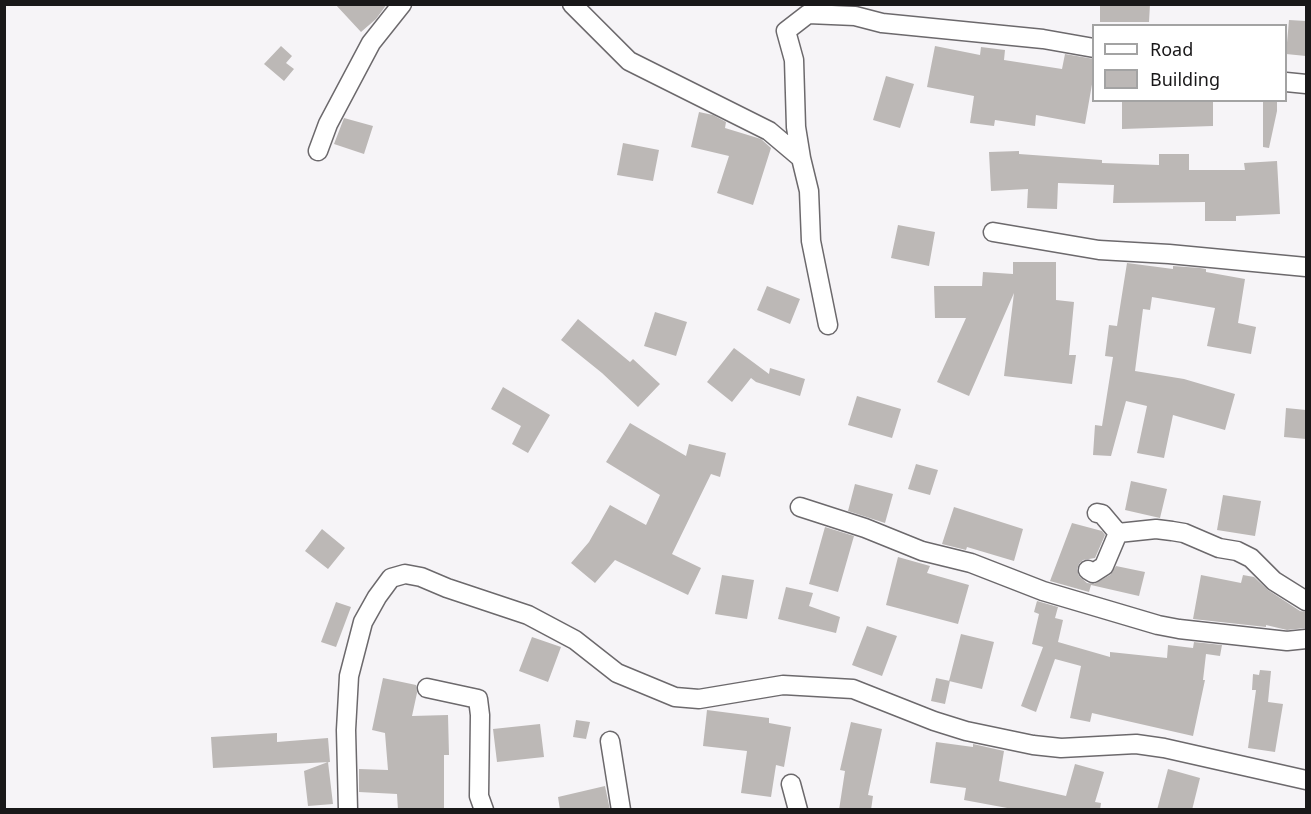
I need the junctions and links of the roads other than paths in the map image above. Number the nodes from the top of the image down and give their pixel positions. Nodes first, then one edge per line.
1 (402, 4) edge
2 (572, 4) edge
3 (1092, 48) edge
4 (1287, 82) edge
5 (1306, 84) edge
6 (318, 151) dead end
7 (801, 158) junction
8 (993, 232) dead end
9 (1306, 267) edge
10 (828, 325) dead end
11 (800, 507) dead end
12 (1097, 513) dead end
13 (1118, 533) junction
14 (1088, 570) dead end
15 (1306, 601) edge
16 (1306, 639) edge
17 (427, 688) dead end
18 (610, 741) dead end
19 (1306, 780) edge
20 (791, 784) dead end
21 (348, 810) edge
22 (484, 810) edge
23 (621, 810) edge
24 (798, 810) edge

1 - 6 street
2 - 7 street
3 - 7 street
4 - 5 street
7 - 10 street
8 - 9 street
11 - 16 street
12 - 13 street
13 - 14 street
13 - 15 street
17 - 22 street
18 - 23 street
19 - 21 street
20 - 24 street

